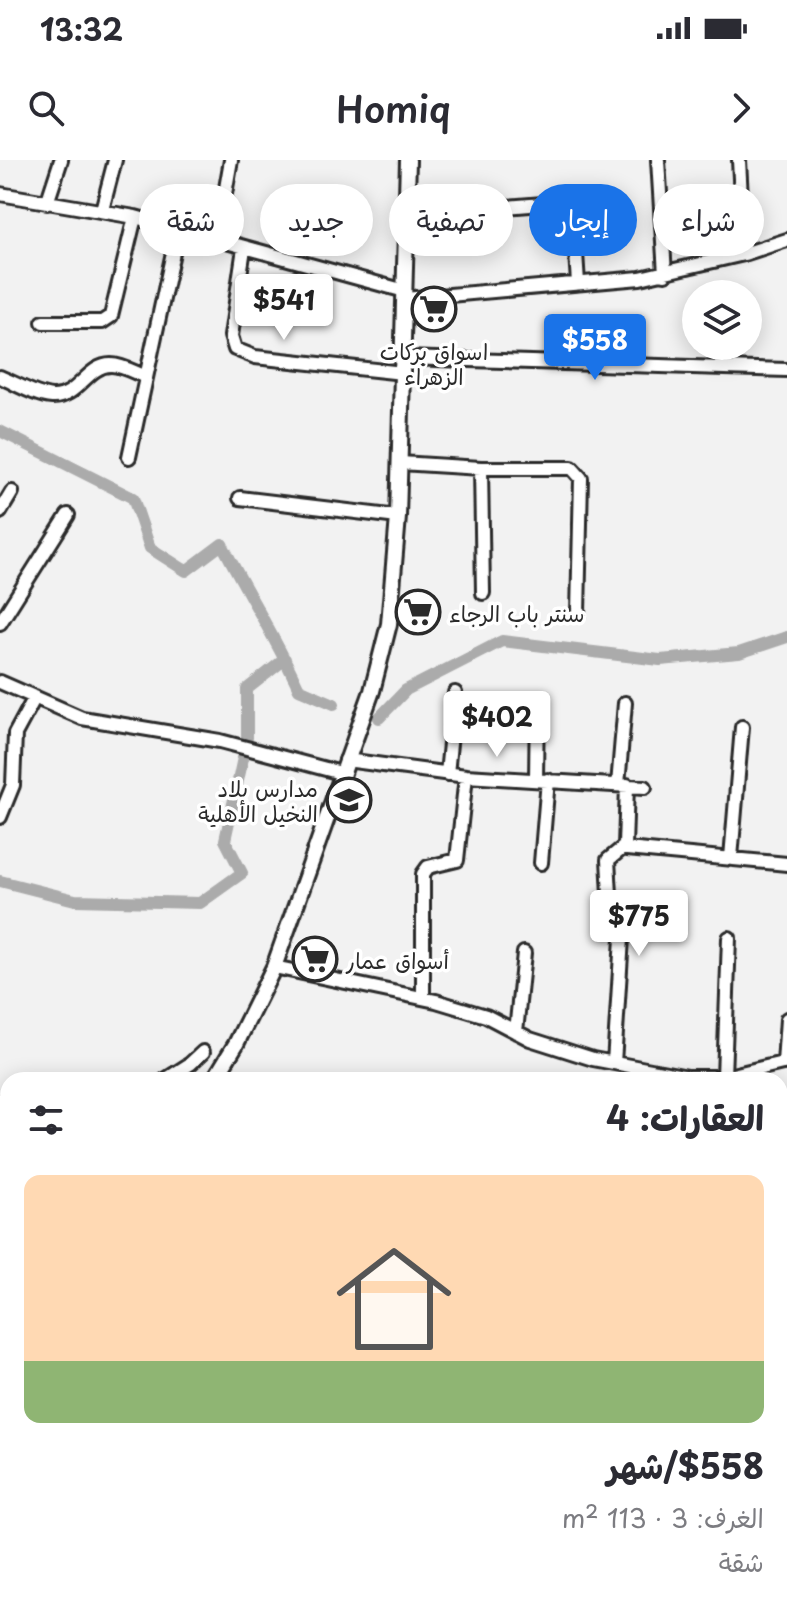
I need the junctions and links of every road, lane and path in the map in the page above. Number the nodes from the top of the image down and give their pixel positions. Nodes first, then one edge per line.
1 (61, 160) edge
2 (115, 160) edge
3 (231, 160) edge
4 (408, 160) edge
5 (658, 160) edge
6 (739, 160) edge
7 (227, 184) edge
8 (407, 184) edge
9 (740, 184) edge
10 (0, 194) edge
11 (47, 203) junction
12 (513, 206) edge
13 (102, 210) junction
14 (135, 217) junction
15 (139, 218) edge
16 (787, 240) edge
17 (764, 247) edge
18 (244, 248) edge
19 (172, 256) edge
20 (243, 256) edge
21 (405, 256) edge
22 (736, 256) edge
23 (665, 274) junction
24 (578, 283) junction
25 (405, 295) junction
26 (43, 322) dead end
27 (403, 366) junction
28 (787, 370) edge
29 (0, 377) edge
30 (146, 377) junction
31 (129, 457) dead end
32 (400, 463) junction
33 (481, 468) junction
34 (12, 492) dead end
35 (240, 498) dead end
36 (0, 512) edge
37 (68, 515) dead end
38 (398, 517) junction
39 (483, 593) dead end
40 (578, 614) dead end
41 (0, 623) edge
42 (0, 682) edge
43 (455, 693) dead end
44 (35, 697) junction
45 (537, 700) dead end
46 (625, 703) dead end
47 (742, 727) dead end
48 (344, 767) junction
49 (447, 774) junction
50 (466, 776) junction
51 (542, 780) junction
52 (622, 785) junction
53 (645, 787) dead end
54 (0, 817) edge
55 (625, 846) junction
56 (731, 858) junction
57 (541, 863) dead end
58 (787, 864) edge
59 (729, 938) dead end
60 (524, 953) dead end
61 (274, 967) junction
62 (423, 998) junction
63 (787, 1019) edge
64 (516, 1032) junction
65 (236, 1044) junction
66 (203, 1052) dead end
67 (786, 1062) edge
68 (614, 1063) junction
69 (178, 1072) edge
70 (219, 1072) edge
71 (231, 1072) edge
72 (662, 1072) edge
73 (724, 1072) edge
74 (745, 1072) edge
75 (612, 1608) edge
76 (647, 1608) edge

1 - 11 street
2 - 13 street
3 - 7 street
4 - 8 main road
5 - 23 street
6 - 9 street
10 - 11 street
11 - 13 street
12 - 24 street
13 - 14 street
14 - 15 street
14 - 26 street
16 - 17 street
18 - 25 street
19 - 30 street
20 - 27 street
21 - 25 main road
22 - 23 street
23 - 24 street
24 - 25 street
25 - 27 main road
27 - 28 street
27 - 32 main road
29 - 30 street
30 - 31 street
32 - 33 street
32 - 38 main road
33 - 39 street
33 - 40 street
34 - 36 street
35 - 38 street
37 - 41 street
38 - 48 main road
42 - 44 street
43 - 49 street
44 - 48 street
44 - 54 street
45 - 51 street
46 - 52 street
47 - 56 street
48 - 49 street
48 - 61 main road
49 - 50 street
50 - 51 street
50 - 62 street
51 - 52 street
51 - 57 street
52 - 53 street
52 - 55 street
55 - 56 street
55 - 68 street
56 - 58 street
59 - 73 street
60 - 64 street
61 - 62 street
61 - 65 main road
62 - 64 street
63 - 67 street
64 - 68 street
65 - 70 main road
65 - 71 main road
66 - 69 street
67 - 74 street
68 - 72 street
75 - 76 street

